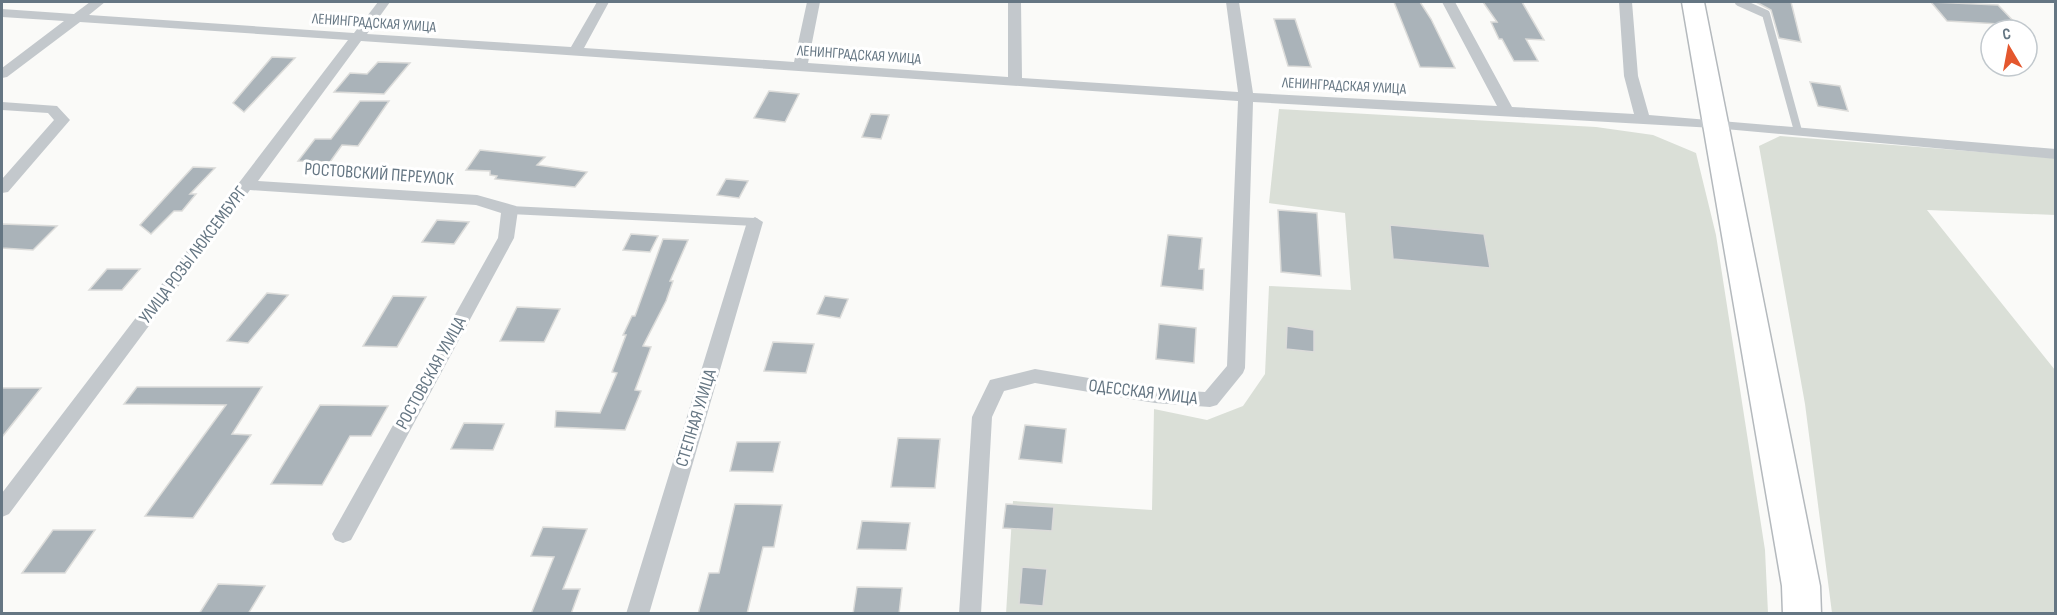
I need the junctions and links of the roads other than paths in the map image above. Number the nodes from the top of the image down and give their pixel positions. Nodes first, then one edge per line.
1 (98, 2) edge
2 (384, 2) edge
3 (603, 2) edge
4 (814, 2) edge
5 (1015, 2) edge
6 (1233, 2) edge
7 (1449, 2) edge
8 (1626, 2) edge
9 (1693, 2) edge
10 (1739, 2) edge
11 (2, 13) edge
12 (76, 18) junction
13 (355, 38) junction
14 (575, 52) junction
15 (800, 68) junction
16 (2, 74) edge
17 (1015, 81) junction
18 (1246, 97) junction
19 (2, 106) edge
20 (1507, 112) junction
21 (1643, 120) junction
22 (1714, 123) junction
23 (1798, 131) junction
24 (2055, 154) edge
25 (245, 185) junction
26 (2, 188) edge
27 (510, 210) junction
28 (755, 222) joint
29 (2, 508) edge
30 (343, 534) dead end
31 (637, 614) edge
32 (970, 614) edge
33 (1802, 614) edge

1 - 12 street
2 - 13 street, УЛИЦА РОЗЫ ЛЮКСЕМБУРГ
3 - 14 street
4 - 15 street
5 - 17 street
6 - 18 street
7 - 20 street
8 - 21 street
9 - 22 highway
10 - 23 lane
11 - 12 street, ЛЕНИНГРАДСКАЯ УЛИЦА
12 - 13 street, ЛЕНИНГРАДСКАЯ УЛИЦА
12 - 16 street
13 - 14 street, ЛЕНИНГРАДСКАЯ УЛИЦА
13 - 25 street, УЛИЦА РОЗЫ ЛЮКСЕМБУРГ
14 - 15 street, ЛЕНИНГРАДСКАЯ УЛИЦА
15 - 17 street, ЛЕНИНГРАДСКАЯ УЛИЦА
17 - 18 street, ЛЕНИНГРАДСКАЯ УЛИЦА
18 - 20 street, ЛЕНИНГРАДСКАЯ УЛИЦА
18 - 32 street, ОДЕССКАЯ УЛИЦА
19 - 26 street
20 - 21 street, ЛЕНИНГРАДСКАЯ УЛИЦА
21 - 22 street, ЛЕНИНГРАДСКАЯ УЛИЦА
22 - 23 street, ЛЕНИНГРАДСКАЯ УЛИЦА
22 - 33 highway
23 - 24 street, ЛЕНИНГРАДСКАЯ УЛИЦА
25 - 27 street, РОСТОВСКИЙ ПЕРЕУЛОК
25 - 29 street, УЛИЦА РОЗЫ ЛЮКСЕМБУРГ
27 - 28 lane
27 - 30 street, РОСТОВСКАЯ УЛИЦА
28 - 31 street, СТЕПНАЯ УЛИЦА

